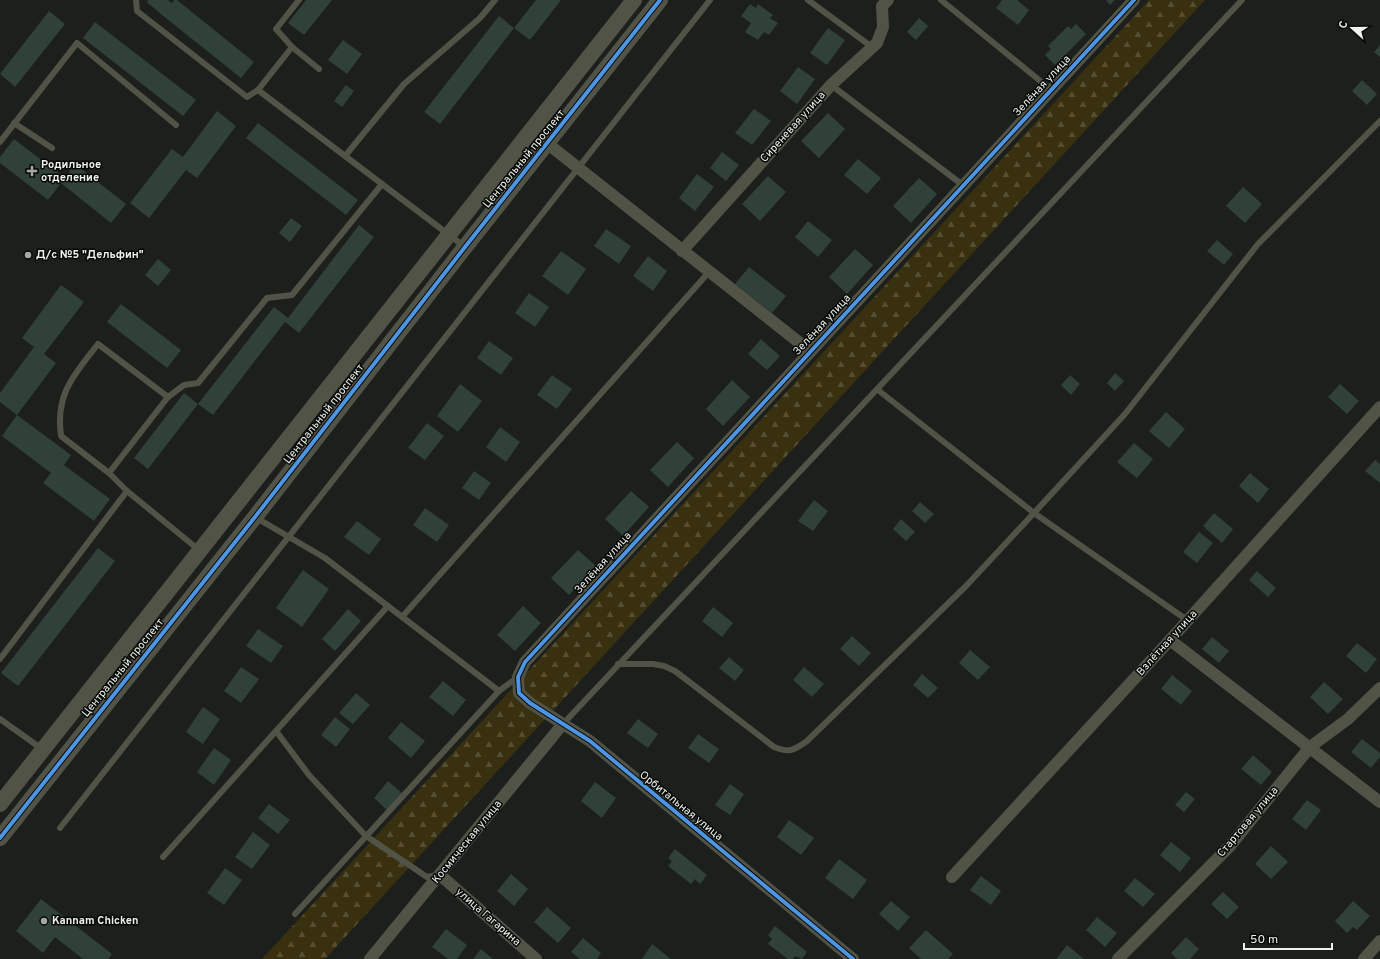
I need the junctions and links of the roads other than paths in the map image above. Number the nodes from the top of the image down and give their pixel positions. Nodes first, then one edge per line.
1 (136, 0) edge
2 (299, 0) edge
3 (495, 0) edge
4 (634, 0) edge
5 (660, 0) edge
6 (710, 0) edge
7 (808, 0) edge
8 (888, 0) edge
9 (941, 0) edge
10 (1134, 0) edge
11 (1242, 0) edge
12 (292, 47) junction
13 (872, 48) junction
14 (318, 69) dead end
15 (831, 85) junction
16 (1050, 89) junction
17 (258, 90) junction
18 (1380, 121) edge
19 (14, 123) junction
20 (176, 125) dead end
21 (0, 142) edge
22 (548, 144) junction
23 (52, 148) dead end
24 (345, 156) junction
25 (578, 168) junction
26 (382, 184) junction
27 (964, 186) junction
28 (448, 234) junction
29 (465, 247) junction
30 (682, 250) junction
31 (709, 272) junction
32 (810, 351) junction
33 (878, 390) junction
34 (168, 397) junction
35 (1380, 407) edge
36 (109, 474) junction
37 (127, 491) junction
38 (1034, 513) junction
39 (255, 517) junction
40 (288, 536) junction
41 (201, 551) junction
42 (388, 606) junction
43 (402, 617) junction
44 (1187, 620) junction
45 (1170, 640) junction
46 (0, 659) edge
47 (618, 664) junction
48 (518, 677) junction
49 (1380, 688) edge
50 (499, 691) junction
51 (0, 719) edge
52 (562, 725) junction
53 (276, 731) junction
54 (1310, 748) junction
55 (42, 749) junction
56 (1380, 802) edge
57 (0, 804) edge
58 (60, 828) dead end
59 (366, 836) junction
60 (0, 838) edge
61 (163, 857) dead end
62 (440, 875) junction
63 (952, 877) dead end
64 (295, 914) dead end
65 (1380, 942) edge
66 (370, 959) edge
67 (536, 959) edge
68 (854, 959) edge
69 (1118, 959) edge
70 (1364, 959) edge

1 - 17 lane
2 - 12 lane
3 - 24 lane
4 - 28 street, Центральный проспект
5 - 22 street, Центральный проспект
6 - 25 lane
7 - 13 lane
8 - 13 street, Сиреневая улица
9 - 16 lane
10 - 16 street, Зелёная улица
11 - 33 lane
12 - 14 lane
12 - 17 lane
13 - 15 street, Сиреневая улица
15 - 27 lane
15 - 30 street, Сиреневая улица
16 - 27 street, Зелёная улица
17 - 24 lane
18 - 38 lane
19 - 20 lane
19 - 21 lane
19 - 23 lane
22 - 25 street
22 - 29 street, Центральный проспект
24 - 26 lane
25 - 30 street
25 - 40 lane
26 - 28 lane
26 - 34 lane
27 - 32 street, Зелёная улица
28 - 29 lane
28 - 41 street, Центральный проспект
29 - 39 street, Центральный проспект
30 - 31 street
31 - 32 street
31 - 43 lane
32 - 48 street, Зелёная улица
33 - 38 lane
33 - 47 lane
34 - 36 lane
34 - 36 lane
35 - 44 street, Взлётная улица
36 - 37 lane
37 - 41 lane
37 - 46 lane
38 - 44 lane
38 - 47 lane
39 - 40 lane
39 - 60 street, Центральный проспект
40 - 42 lane
40 - 58 lane
41 - 55 street, Центральный проспект
42 - 43 lane
42 - 53 lane
43 - 50 lane
44 - 45 street, Взлётная улица
45 - 54 street
45 - 63 street, Взлётная улица
47 - 52 lane
48 - 50 lane
48 - 52 street, Орбитальная улица
49 - 54 street, Стартовая улица
50 - 59 lane
51 - 55 lane
52 - 62 street, Космическая улица
52 - 68 street, Орбитальная улица
53 - 59 lane
53 - 61 lane
54 - 56 street
54 - 69 street, Стартовая улица
55 - 57 street, Центральный проспект
59 - 62 lane
59 - 64 lane
62 - 66 street, Космическая улица
62 - 67 street, улица Гагарина
65 - 70 street

